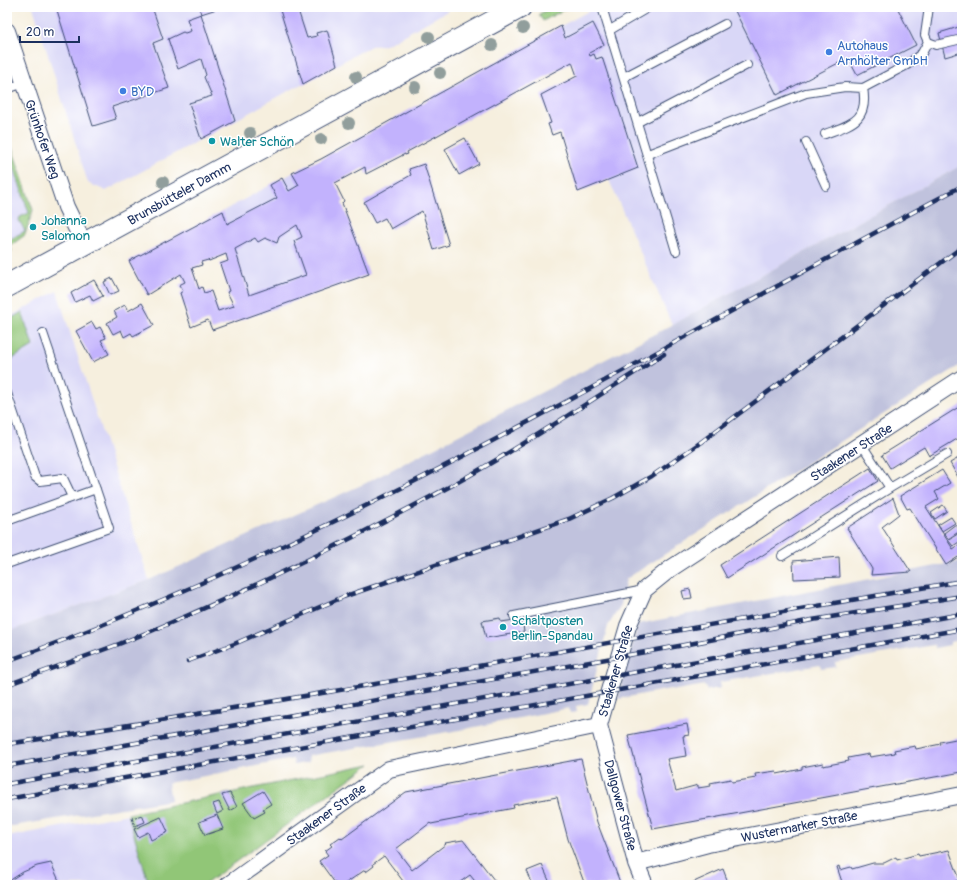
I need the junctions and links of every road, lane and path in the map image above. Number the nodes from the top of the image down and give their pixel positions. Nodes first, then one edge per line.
1 (520, 7) edge
2 (602, 7) edge
3 (649, 7) edge
4 (929, 9) edge
5 (725, 24) dead end
6 (610, 30) junction
7 (7, 31) edge
8 (962, 39) edge
9 (928, 42) junction
10 (747, 65) dead end
11 (624, 77) junction
12 (24, 83) junction
13 (863, 88) junction
14 (7, 89) edge
15 (638, 122) junction
16 (826, 134) dead end
17 (806, 142) dead end
18 (648, 154) junction
19 (826, 186) dead end
20 (84, 244) junction
21 (676, 251) dead end
22 (7, 286) edge
23 (43, 333) dead end
24 (962, 378) edge
25 (7, 393) edge
26 (862, 445) junction
27 (948, 454) dead end
28 (890, 488) junction
29 (96, 489) junction
30 (72, 497) junction
31 (7, 521) edge
32 (782, 556) dead end
33 (7, 564) edge
34 (644, 590) junction
35 (514, 616) dead end
36 (599, 725) junction
37 (962, 795) edge
38 (636, 863) junction
39 (228, 885) edge
40 (645, 885) edge

1 - 20 main road, Brunsbütteler Damm
2 - 6 lane
3 - 6 lane
4 - 9 lane
5 - 11 lane
6 - 11 lane
7 - 12 street, Grünhofer Weg
8 - 9 lane
9 - 13 lane
10 - 15 lane
11 - 15 lane
12 - 14 lane
12 - 20 street, Grünhofer Weg
13 - 16 lane
13 - 18 lane
15 - 18 lane
17 - 19 lane
18 - 21 lane
20 - 22 main road, Brunsbütteler Damm
23 - 29 lane
24 - 26 street, Staakener Straße
25 - 30 lane
26 - 28 lane
26 - 34 street, Staakener Straße
27 - 28 lane
28 - 32 lane
29 - 30 lane
29 - 33 lane
30 - 31 lane
34 - 35 lane
34 - 36 street, Staakener Straße
36 - 38 street, Dallgower Straße
36 - 39 street, Staakener Straße
37 - 38 street, Wustermarker Straße
38 - 40 street, Dallgower Straße

